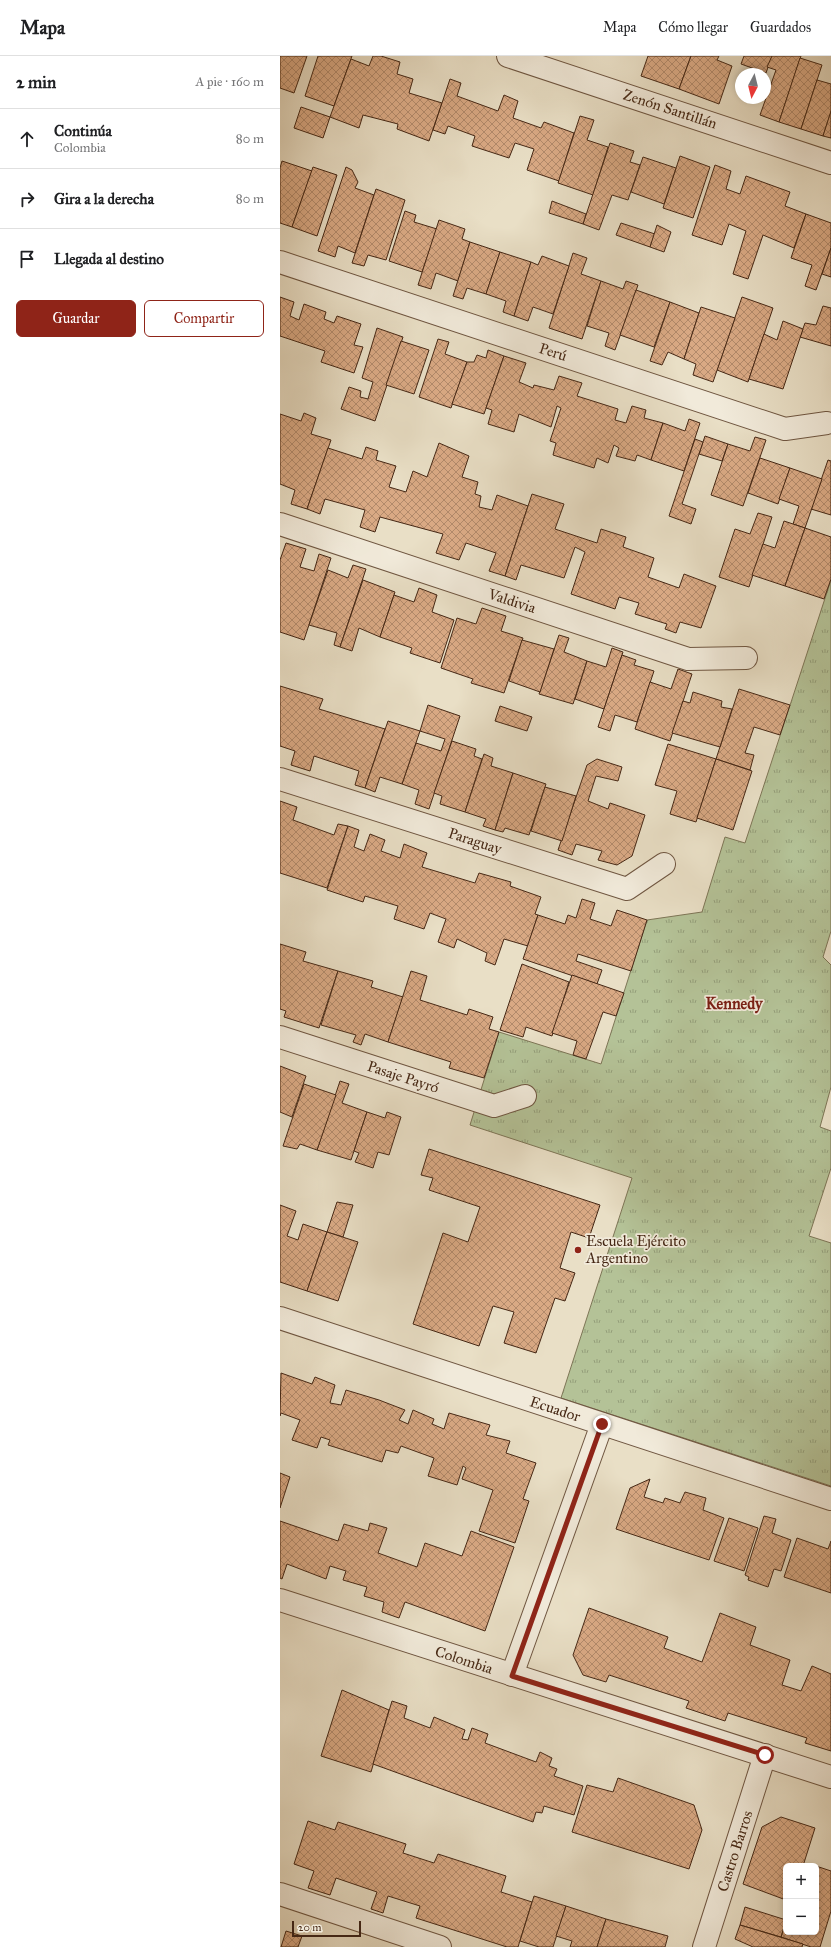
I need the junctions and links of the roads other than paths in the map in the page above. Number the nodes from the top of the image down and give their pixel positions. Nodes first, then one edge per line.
1 (508, 56) edge
2 (831, 163) edge
3 (280, 262) edge
4 (827, 423) dead end
5 (280, 524) edge
6 (746, 658) dead end
7 (280, 779) edge
8 (664, 864) dead end
9 (280, 1037) edge
10 (525, 1096) dead end
11 (280, 1318) edge
12 (602, 1424) junction
13 (831, 1499) edge
14 (280, 1600) edge
15 (512, 1676) junction
16 (765, 1755) junction
17 (831, 1777) edge
18 (280, 1894) edge
19 (440, 1947) edge
20 (704, 1947) edge

1 - 2 street, Zenón Santillán
3 - 4 street, Perú
5 - 6 street, Valdivia
7 - 8 street, Paraguay
9 - 10 street, Pasaje Payró
11 - 12 street, Ecuador
12 - 13 street, Ecuador
12 - 15 street
14 - 15 street, Colombia
15 - 16 street, Colombia
16 - 17 street, Colombia
16 - 20 street, Castro Barros
18 - 19 street

